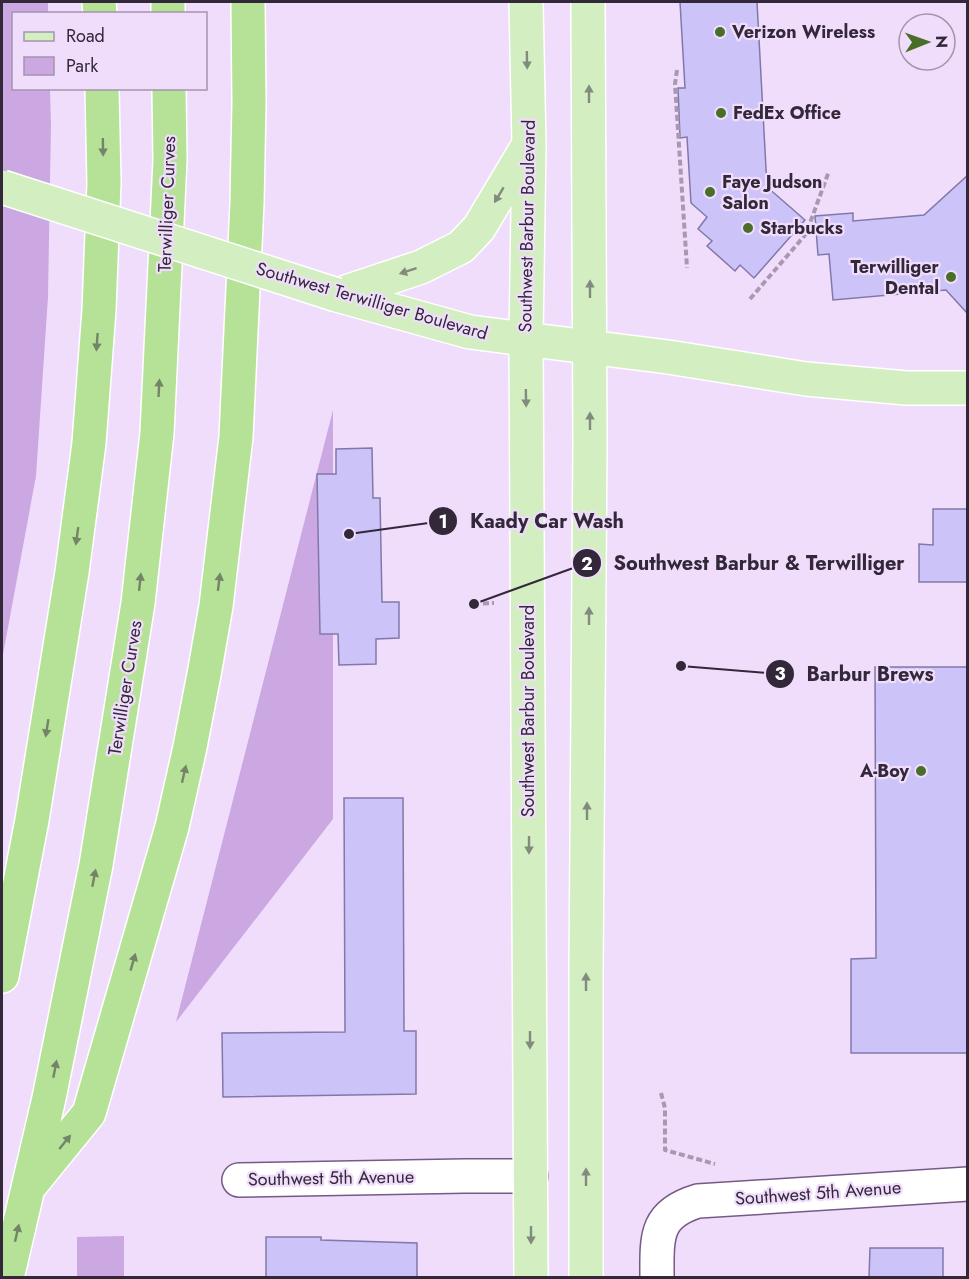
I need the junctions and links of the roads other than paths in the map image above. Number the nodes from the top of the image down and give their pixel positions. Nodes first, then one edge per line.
1 (248, 2) edge
2 (526, 2) edge
3 (588, 2) edge
4 (102, 90) edge
5 (169, 90) edge
6 (529, 145) junction
7 (2, 188) edge
8 (337, 295) junction
9 (526, 339) junction
10 (590, 347) junction
11 (968, 388) edge
12 (2, 975) edge
13 (531, 1176) junction
14 (238, 1180) dead end
15 (968, 1184) edge
16 (28, 1188) junction
17 (7, 1278) edge
18 (531, 1278) edge
19 (586, 1278) edge
20 (657, 1278) edge

16 -> 1 highway
2 -> 6 main road, Southwest Barbur Boulevard
10 -> 3 main road
4 -> 12 highway
16 -> 5 highway, Terwilliger Curves
6 -> 8 main road
6 - 9 main road, Southwest Barbur Boulevard
7 - 8 main road, Southwest Terwilliger Boulevard, bridge
8 - 9 main road, Southwest Terwilliger Boulevard
9 - 10 main road, Southwest Terwilliger Boulevard
9 -> 13 main road, Southwest Barbur Boulevard
10 - 11 main road, Southwest Terwilliger Boulevard
19 -> 10 main road
13 - 14 street, Southwest 5th Avenue
13 -> 18 main road, Southwest Barbur Boulevard
15 - 20 street, Southwest 5th Avenue
17 -> 16 highway, Terwilliger Curves

